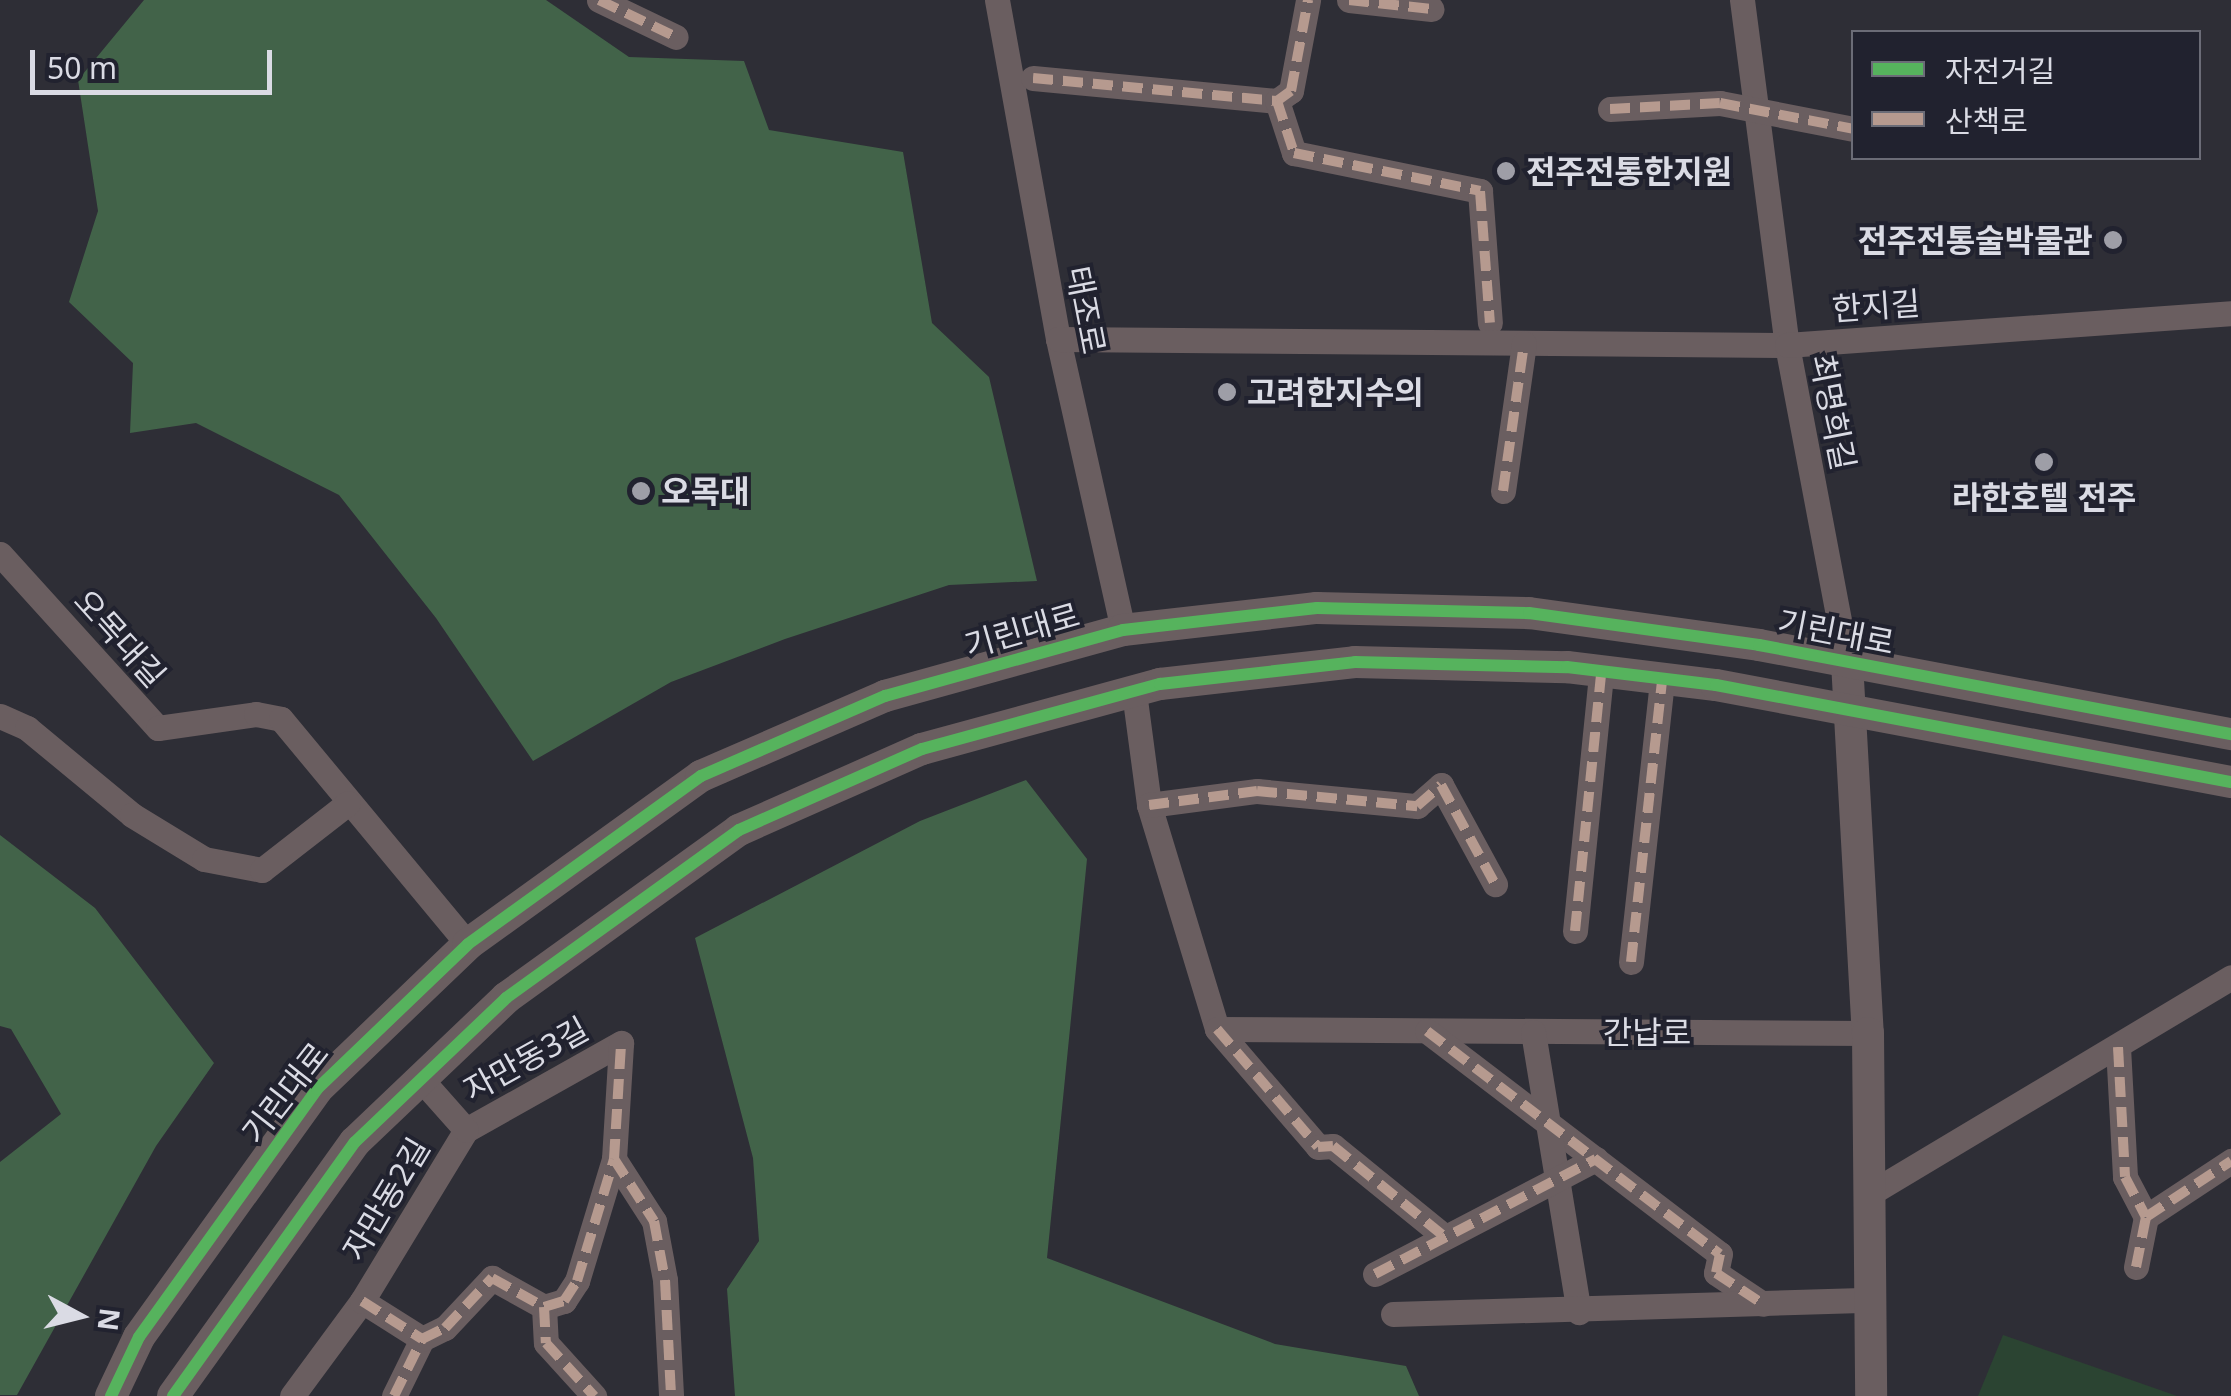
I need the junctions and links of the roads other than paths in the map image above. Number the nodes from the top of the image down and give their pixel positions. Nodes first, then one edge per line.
1 (599, 0) edge
2 (996, 0) edge
3 (1308, 0) edge
4 (1349, 0) edge
5 (1742, 0) edge
6 (1432, 9) dead end
7 (676, 37) dead end
8 (1032, 78) dead end
9 (1277, 102) junction
10 (1610, 109) dead end
11 (1753, 114) junction
12 (1851, 129) edge
13 (2231, 313) edge
14 (1490, 322) dead end
15 (1058, 339) junction
16 (1524, 343) junction
17 (1787, 345) junction
18 (1502, 491) dead end
19 (0, 554) edge
20 (1122, 630) junction
21 (1847, 662) junction
22 (1600, 672) junction
23 (1662, 680) junction
24 (1134, 692) junction
25 (1849, 712) junction
26 (0, 716) edge
27 (2231, 734) edge
28 (2231, 782) edge
29 (348, 803) junction
30 (1149, 804) junction
31 (1495, 884) dead end
32 (1575, 931) dead end
33 (468, 944) junction
34 (1632, 962) dead end
35 (2231, 976) edge
36 (1217, 1029) junction
37 (1427, 1030) junction
38 (1532, 1032) junction
39 (1868, 1033) junction
40 (2118, 1047) junction
41 (419, 1077) junction
42 (1548, 1122) junction
43 (466, 1130) junction
44 (614, 1159) junction
45 (1596, 1160) junction
46 (2231, 1161) edge
47 (1557, 1180) junction
48 (1869, 1194) junction
49 (2146, 1217) junction
50 (1445, 1237) junction
51 (2136, 1268) dead end
52 (1375, 1274) dead end
53 (1870, 1300) junction
54 (362, 1301) junction
55 (1763, 1304) junction
56 (544, 1307) junction
57 (1579, 1312) junction
58 (1394, 1314) dead end
59 (422, 1339) junction
60 (111, 1396) edge
61 (174, 1396) edge
62 (292, 1396) edge
63 (394, 1396) edge
64 (594, 1396) edge
65 (672, 1396) edge
66 (1871, 1396) edge

1 - 7 street
2 - 15 street, 태조로
3 - 9 street
4 - 6 street
5 - 11 street, 최명희길
8 - 9 street
9 - 14 street
10 - 11 street
11 - 12 street
11 - 17 street, 최명희길
13 - 17 street, 한지길
15 - 16 street, 한지길
15 - 20 street, 태조로
16 - 17 street, 한지길
16 - 18 street
17 - 21 street, 최명희길
19 - 29 street, 오목대길
20 - 21 street, 기린대로
20 - 33 street, 기린대로
21 - 25 street
21 - 27 street, 기린대로
22 - 23 street
22 - 24 street
22 - 32 street
23 - 25 street
23 - 34 street
24 - 30 street
24 - 41 street
25 - 28 street
25 - 39 street
26 - 29 street
29 - 33 street, 오목대길
30 - 31 street
30 - 36 street
33 - 60 street, 기린대로
35 - 40 street
36 - 37 street, 간납로
36 - 50 street
37 - 38 street, 간납로
37 - 42 street
38 - 39 street, 간납로
38 - 42 street
39 - 48 street
40 - 48 street
40 - 49 street
41 - 43 street, 자만동2길
41 - 61 street
42 - 45 street
42 - 47 street
43 - 44 street, 자만동3길
43 - 54 street, 자만동2길
44 - 56 street, 자만동3길
44 - 65 street
45 - 47 street
45 - 55 street
46 - 49 street
47 - 50 street
47 - 57 street
48 - 53 street
49 - 51 street
50 - 52 street
53 - 55 street
53 - 66 street
54 - 59 street, 자만동2길
54 - 62 street
55 - 57 street
56 - 59 street
56 - 64 street
57 - 58 street
59 - 63 street

